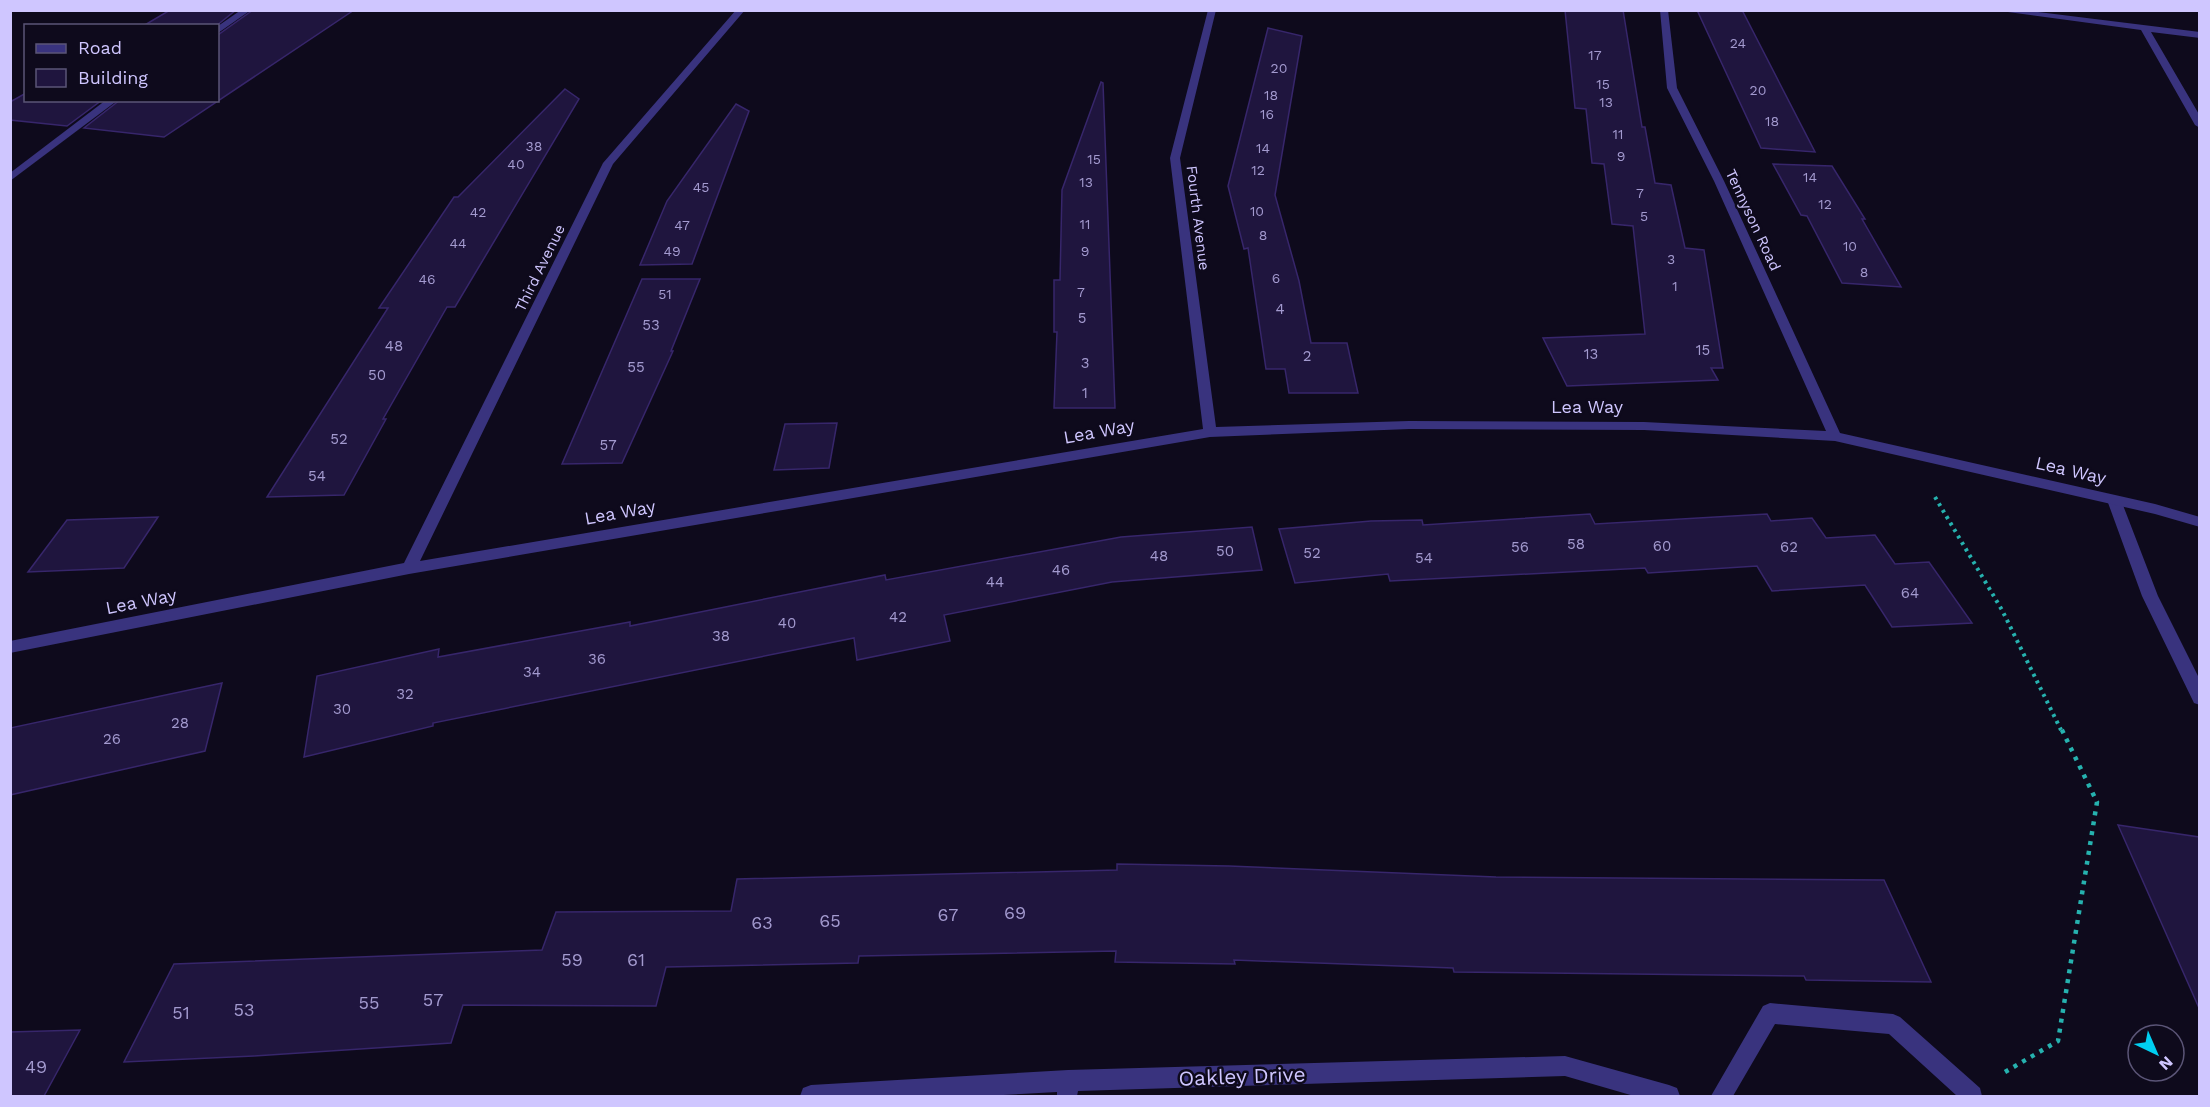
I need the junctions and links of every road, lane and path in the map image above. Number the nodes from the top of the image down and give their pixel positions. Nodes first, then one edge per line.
1 (247, 10) edge
2 (741, 10) edge
3 (1212, 10) edge
4 (1664, 10) edge
5 (1997, 10) edge
6 (2082, 10) edge
7 (2087, 21) junction
8 (2144, 28) junction
9 (219, 29) edge
10 (2199, 35) edge
11 (110, 102) edge
12 (2199, 124) edge
13 (10, 178) edge
14 (1210, 432) junction
15 (1835, 436) junction
16 (1908, 453) junction
17 (2115, 500) junction
18 (2199, 522) edge
19 (409, 568) junction
20 (10, 647) edge
21 (2199, 698) edge
22 (1067, 1089) edge
23 (1970, 1095) edge
24 (811, 1096) edge
25 (1669, 1096) edge
26 (1721, 1096) edge

1 - 9 street
2 - 19 street, Third Avenue
3 - 14 street, Fourth Avenue
4 - 15 street, Tennyson Road
5 - 7 street
6 - 7 street
7 - 8 street
8 - 10 street
8 - 12 street
11 - 13 street
14 - 15 street, Lea Way
14 - 19 street, Lea Way
15 - 16 street, Lea Way
16 - 17 street, Lea Way
16 - 23 path
17 - 18 street, Lea Way
17 - 21 street
19 - 20 street, Lea Way
22 - 24 street, Oakley Drive
22 - 25 street, Oakley Drive
23 - 26 street

